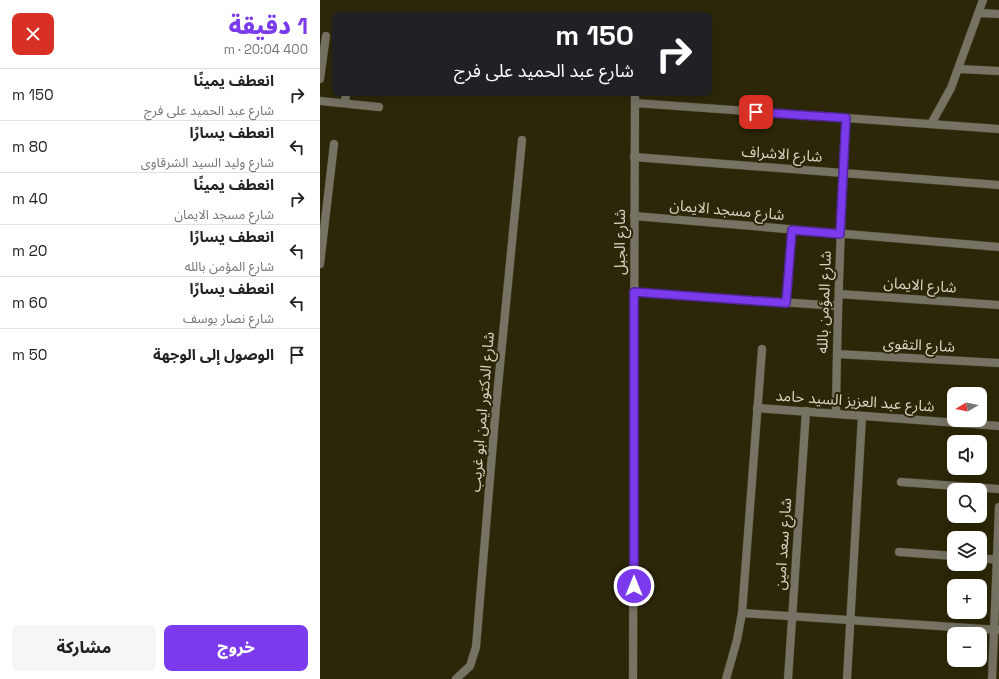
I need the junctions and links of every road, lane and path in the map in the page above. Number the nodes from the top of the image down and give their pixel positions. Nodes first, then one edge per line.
1 (983, 0) edge
2 (979, 13) junction
3 (999, 14) edge
4 (326, 36) dead end
5 (959, 69) junction
6 (999, 71) edge
7 (320, 79) edge
8 (346, 96) edge
9 (635, 96) edge
10 (320, 101) edge
11 (345, 103) junction
12 (635, 103) junction
13 (379, 107) dead end
14 (846, 118) junction
15 (931, 124) junction
16 (999, 129) edge
17 (522, 140) dead end
18 (334, 144) dead end
19 (634, 157) junction
20 (843, 173) junction
21 (999, 185) edge
22 (634, 216) junction
23 (792, 230) junction
24 (840, 234) junction
25 (999, 247) edge
26 (320, 264) edge
27 (634, 292) junction
28 (838, 294) junction
29 (786, 303) junction
30 (999, 304) edge
31 (838, 306) junction
32 (762, 349) dead end
33 (837, 354) junction
34 (999, 363) edge
35 (757, 408) junction
36 (806, 411) junction
37 (836, 414) junction
38 (862, 416) junction
39 (999, 426) edge
40 (900, 482) dead end
41 (999, 489) edge
42 (999, 507) edge
43 (899, 552) dead end
44 (947, 555) edge
45 (987, 559) edge
46 (998, 560) edge
47 (742, 612) junction
48 (792, 616) junction
49 (850, 620) junction
50 (996, 630) edge
51 (456, 679) edge
52 (634, 679) edge
53 (726, 679) edge
54 (788, 679) edge
55 (847, 679) edge
56 (992, 679) edge

1 - 2 street
2 - 3 street
2 - 5 street
4 - 7 street
5 - 6 street
5 - 15 street
8 - 11 street
9 - 12 street, شارع الجبل
10 - 11 street
11 - 13 street
12 - 14 street
12 - 19 street, شارع الجبل
14 - 15 street
14 - 20 street, شارع المؤمن بالله
15 - 16 street
17 - 51 street, شارع الدكتور ايمن ابو غريب
18 - 26 street
19 - 20 street, شارع الاشراف
19 - 22 street, شارع الجبل
20 - 21 street, شارع الاشراف
20 - 24 street, شارع المؤمن بالله
22 - 23 street, شارع مسجد الايمان
22 - 27 street, شارع الجبل
23 - 24 street, شارع مسجد الايمان
23 - 29 street
24 - 25 street, شارع مسجد الايمان
24 - 28 street, شارع المؤمن بالله
27 - 29 street
27 - 52 street, شارع الجبل
28 - 30 street, شارع الايمان
28 - 31 street, شارع المؤمن بالله
29 - 31 street
31 - 33 street, شارع المؤمن بالله
32 - 35 street
33 - 34 street, شارع التقوى
33 - 37 street, شارع المؤمن بالله
35 - 36 street, شارع عبد العزيز السيد حامد
35 - 47 street
36 - 37 street, شارع عبد العزيز السيد حامد
36 - 48 street, شارع سعد امين
37 - 38 street, شارع عبد العزيز السيد حامد
38 - 39 street, شارع عبد العزيز السيد حامد
38 - 49 street
40 - 41 street
42 - 46 street
43 - 44 street
45 - 46 street
46 - 50 street
47 - 48 street
47 - 53 street
48 - 49 street
48 - 54 street, شارع سعد امين
49 - 50 street
49 - 55 street
50 - 56 street

